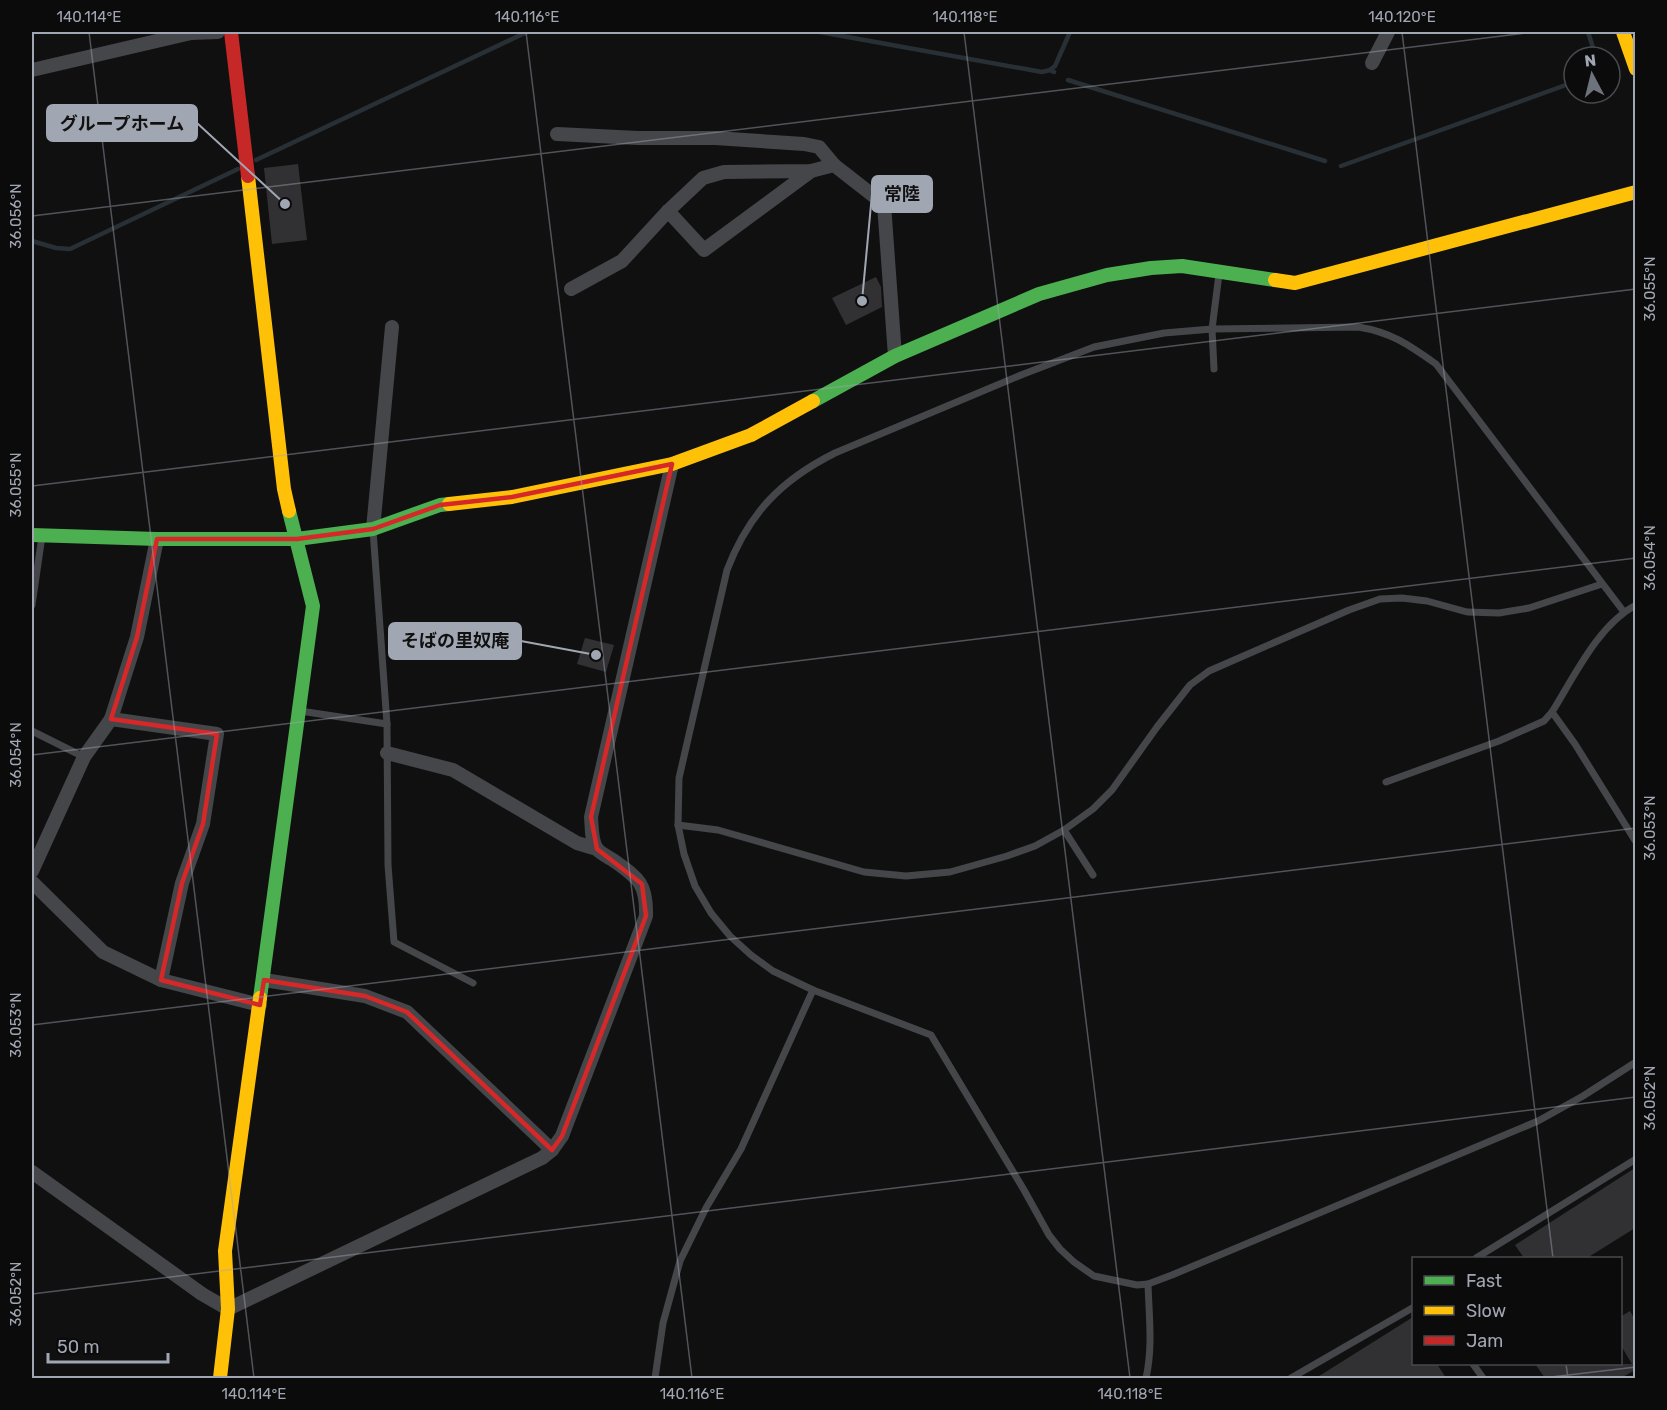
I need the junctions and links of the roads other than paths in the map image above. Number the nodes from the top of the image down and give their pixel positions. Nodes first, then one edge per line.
1 (218, 32) edge
2 (231, 32) edge
3 (1388, 32) edge
4 (1623, 32) edge
5 (154, 36) edge
6 (1372, 63) dead end
7 (1635, 69) edge
8 (32, 70) edge
9 (557, 134) dead end
10 (834, 165) junction
11 (811, 171) junction
12 (1635, 192) edge
13 (668, 212) junction
14 (1219, 272) junction
15 (572, 289) dead end
16 (392, 327) dead end
17 (1212, 329) junction
18 (895, 356) junction
19 (1214, 369) dead end
20 (672, 464) junction
21 (373, 529) junction
22 (37, 535) edge
23 (157, 539) junction
24 (297, 539) junction
25 (1602, 584) junction
26 (32, 605) edge
27 (1635, 605) edge
28 (1624, 612) junction
29 (300, 711) junction
30 (1552, 712) junction
31 (111, 719) junction
32 (387, 724) junction
33 (32, 732) edge
34 (387, 753) junction
35 (84, 757) junction
36 (1386, 782) dead end
37 (678, 825) junction
38 (1064, 830) junction
39 (1635, 842) edge
40 (597, 849) junction
41 (32, 871) edge
42 (1093, 875) dead end
43 (32, 882) edge
44 (161, 980) junction
45 (264, 980) junction
46 (473, 983) dead end
47 (813, 990) junction
48 (260, 1005) junction
49 (1635, 1062) edge
50 (552, 1150) junction
51 (1635, 1159) edge
52 (32, 1172) edge
53 (1478, 1257) edge
54 (1148, 1284) junction
55 (1412, 1308) edge
56 (228, 1309) junction
57 (1474, 1365) edge
58 (220, 1378) edge
59 (655, 1378) edge
60 (1146, 1378) edge
61 (1291, 1378) edge
62 (1483, 1378) edge

1 - 5 street
2 - 24 street
3 - 6 street
4 - 7 street
5 - 8 street
9 - 10 street
10 - 11 street
10 - 18 street
11 - 13 street
11 - 13 street
12 - 14 street
13 - 15 street
14 - 17 lane
14 - 18 street
16 - 21 street
17 - 19 lane
17 - 25 lane
17 - 37 lane
18 - 20 street
20 - 21 street
20 - 40 street
21 - 24 street
21 - 32 lane
22 - 23 street
22 - 26 lane
23 - 24 street
23 - 31 street
24 - 29 street
25 - 28 lane
25 - 38 lane
27 - 28 lane
28 - 30 lane
29 - 32 lane
29 - 45 street
30 - 36 lane
30 - 39 lane
31 - 35 street
31 - 44 street
32 - 34 lane
33 - 35 lane
34 - 40 street
34 - 46 lane
35 - 41 street
37 - 38 lane
37 - 47 lane
38 - 42 lane
40 - 50 street
43 - 44 street
44 - 48 street
45 - 48 street
45 - 50 street
47 - 54 lane
47 - 59 lane
48 - 56 street
49 - 54 lane
50 - 56 street
51 - 53 lane
52 - 56 street
54 - 60 lane
55 - 61 lane
56 - 58 street
57 - 62 lane

